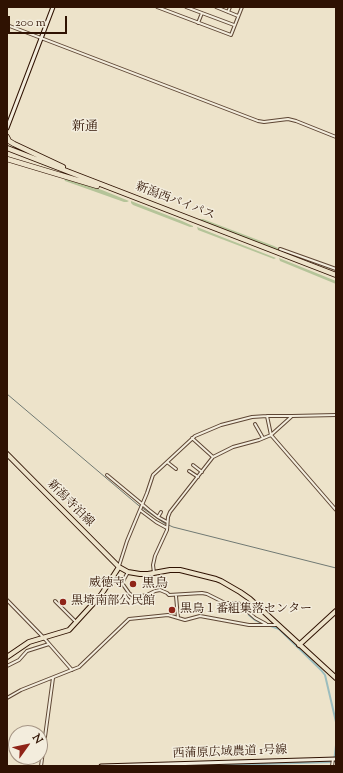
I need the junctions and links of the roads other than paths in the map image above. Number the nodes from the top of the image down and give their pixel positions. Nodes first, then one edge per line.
1 (53, 7) edge
2 (157, 7) edge
3 (167, 7) edge
4 (186, 7) edge
5 (216, 7) edge
6 (230, 7) edge
7 (242, 7) edge
8 (166, 10) junction
9 (228, 12) junction
10 (202, 13) junction
11 (238, 16) junction
12 (198, 23) junction
13 (7, 25) edge
14 (234, 25) junction
15 (41, 38) junction
16 (7, 128) edge
17 (7, 137) edge
18 (336, 137) edge
19 (7, 143) edge
20 (14, 144) junction
21 (9, 151) edge
22 (7, 158) edge
23 (97, 185) junction
24 (280, 248) dead end
25 (336, 269) edge
26 (336, 277) edge
27 (336, 415) edge
28 (267, 416) junction
29 (292, 416) junction
30 (255, 424) dead end
31 (271, 435) junction
32 (192, 438) junction
33 (263, 438) junction
34 (221, 448) dead end
35 (224, 451) junction
36 (7, 454) edge
37 (213, 457) junction
38 (167, 462) junction
39 (193, 465) dead end
40 (176, 469) dead end
41 (189, 471) dead end
42 (202, 472) junction
43 (107, 475) dead end
44 (198, 477) junction
45 (142, 504) junction
46 (140, 509) junction
47 (336, 510) edge
48 (161, 512) dead end
49 (158, 517) junction
50 (167, 522) junction
51 (167, 527) junction
52 (119, 567) junction
53 (128, 572) junction
54 (154, 573) junction
55 (176, 595) junction
56 (7, 600) edge
57 (55, 601) dead end
58 (336, 611) edge
59 (178, 618) junction
60 (76, 622) junction
61 (267, 625) junction
62 (278, 625) junction
63 (44, 638) junction
64 (50, 644) junction
65 (299, 645) junction
66 (7, 657) edge
67 (7, 666) edge
68 (72, 670) junction
69 (53, 678) junction
70 (336, 678) edge
71 (7, 698) edge
72 (334, 759) edge
73 (41, 766) edge
74 (101, 766) edge
75 (332, 766) edge

1 - 15 street
2 - 8 street
3 - 8 street
4 - 10 street
5 - 9 street
6 - 9 street
7 - 11 street
8 - 12 street
9 - 11 street
10 - 12 street
10 - 14 street
11 - 14 street
12 - 14 street
13 - 15 street
15 - 16 street
15 - 18 street
17 - 20 highway
19 - 20 highway
20 - 23 highway
21 - 23 highway, 新潟西バイパス
22 - 23 highway
23 - 26 highway, 新潟西バイパス
24 - 25 street
27 - 29 street
28 - 29 street
28 - 31 street
28 - 32 street
29 - 31 street
30 - 33 street
31 - 33 street
31 - 47 street
32 - 37 street
32 - 38 street
33 - 35 street
34 - 35 street
35 - 37 street
36 - 52 main road, 新潟寺泊線
37 - 42 street
38 - 40 street
38 - 45 street
39 - 42 street
41 - 44 street
42 - 44 street
43 - 45 street
44 - 50 street
45 - 46 street
45 - 49 street
46 - 51 street
46 - 52 street
48 - 49 street
49 - 50 street
50 - 51 street
51 - 54 street
52 - 53 main road, 新潟寺泊線
52 - 60 main road
53 - 54 main road
53 - 55 street
54 - 62 main road
55 - 59 street
55 - 61 street
56 - 63 street
57 - 60 street
58 - 65 main road
59 - 61 street
59 - 68 street
60 - 63 main road
61 - 62 street
62 - 65 main road
63 - 64 street
63 - 66 main road
64 - 67 street
64 - 68 street
65 - 70 main road
68 - 69 street
69 - 71 street
69 - 73 street
72 - 74 street, 西蒲原広域農道 1号線
72 - 75 street

